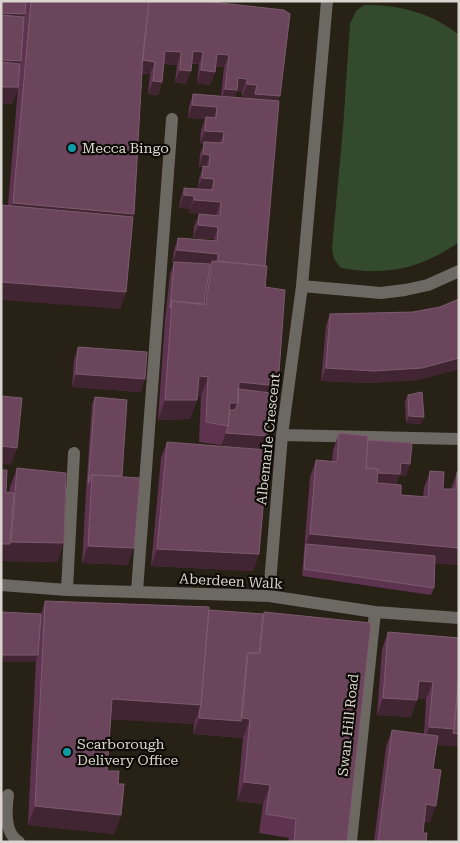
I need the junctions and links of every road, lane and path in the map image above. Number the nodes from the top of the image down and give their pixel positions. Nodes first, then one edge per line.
1 (327, 1) edge
2 (172, 119) dead end
3 (459, 271) edge
4 (302, 286) junction
5 (282, 435) junction
6 (459, 439) edge
7 (74, 453) dead end
8 (1, 585) edge
9 (67, 590) junction
10 (137, 591) junction
11 (269, 596) junction
12 (375, 612) junction
13 (459, 618) edge
14 (8, 794) dead end
15 (19, 842) edge
16 (351, 842) edge

1 - 4 street, Albemarle Crescent
2 - 10 street
3 - 4 street
4 - 5 street, Albemarle Crescent
5 - 6 street
5 - 11 street, Albemarle Crescent
7 - 9 street
8 - 9 street, Aberdeen Walk
9 - 10 street, Aberdeen Walk
10 - 11 street, Aberdeen Walk
11 - 12 street, Aberdeen Walk
12 - 13 street, Aberdeen Walk
12 - 16 street, Swan Hill Road
14 - 15 street

